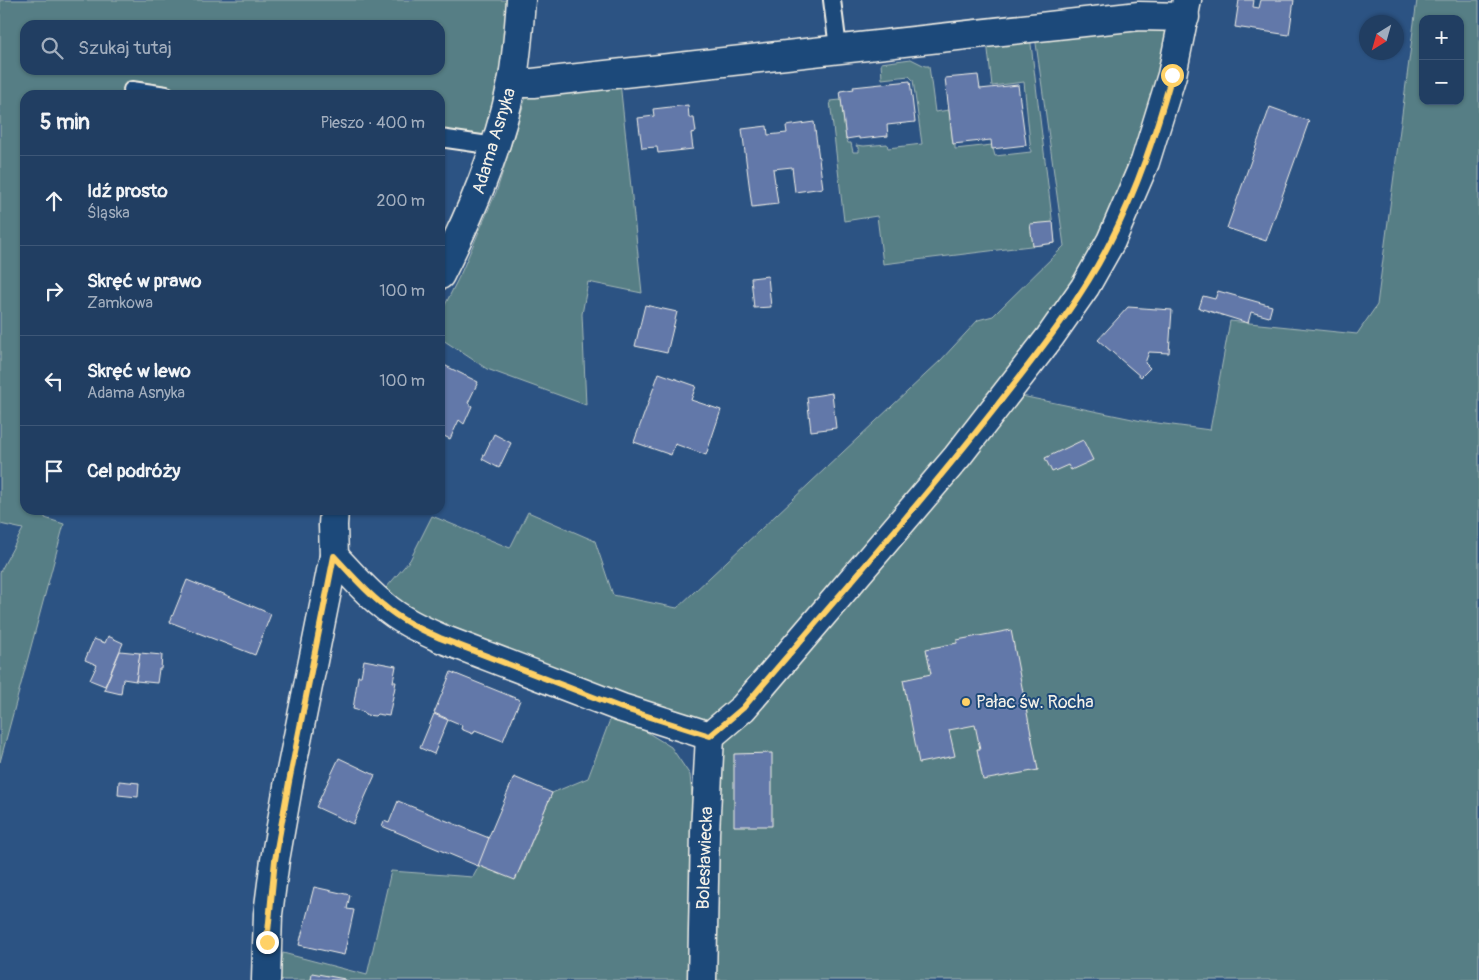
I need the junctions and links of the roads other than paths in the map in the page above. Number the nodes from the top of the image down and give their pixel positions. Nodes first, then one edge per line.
1 (521, 0) edge
2 (832, 0) edge
3 (1186, 8) edge
4 (838, 48) junction
5 (512, 83) junction
6 (445, 139) edge
7 (495, 146) junction
8 (445, 265) edge
9 (334, 515) edge
10 (334, 556) junction
11 (710, 736) junction
12 (266, 980) edge
13 (702, 980) edge

1 - 5 street, Adama Asnyka
2 - 4 lane
3 - 4 street
3 - 11 street
4 - 5 street
5 - 7 street, Adama Asnyka
6 - 7 lane
7 - 8 street, Adama Asnyka
9 - 10 street
10 - 11 street
10 - 12 street
11 - 13 street, Bolesławiecka

